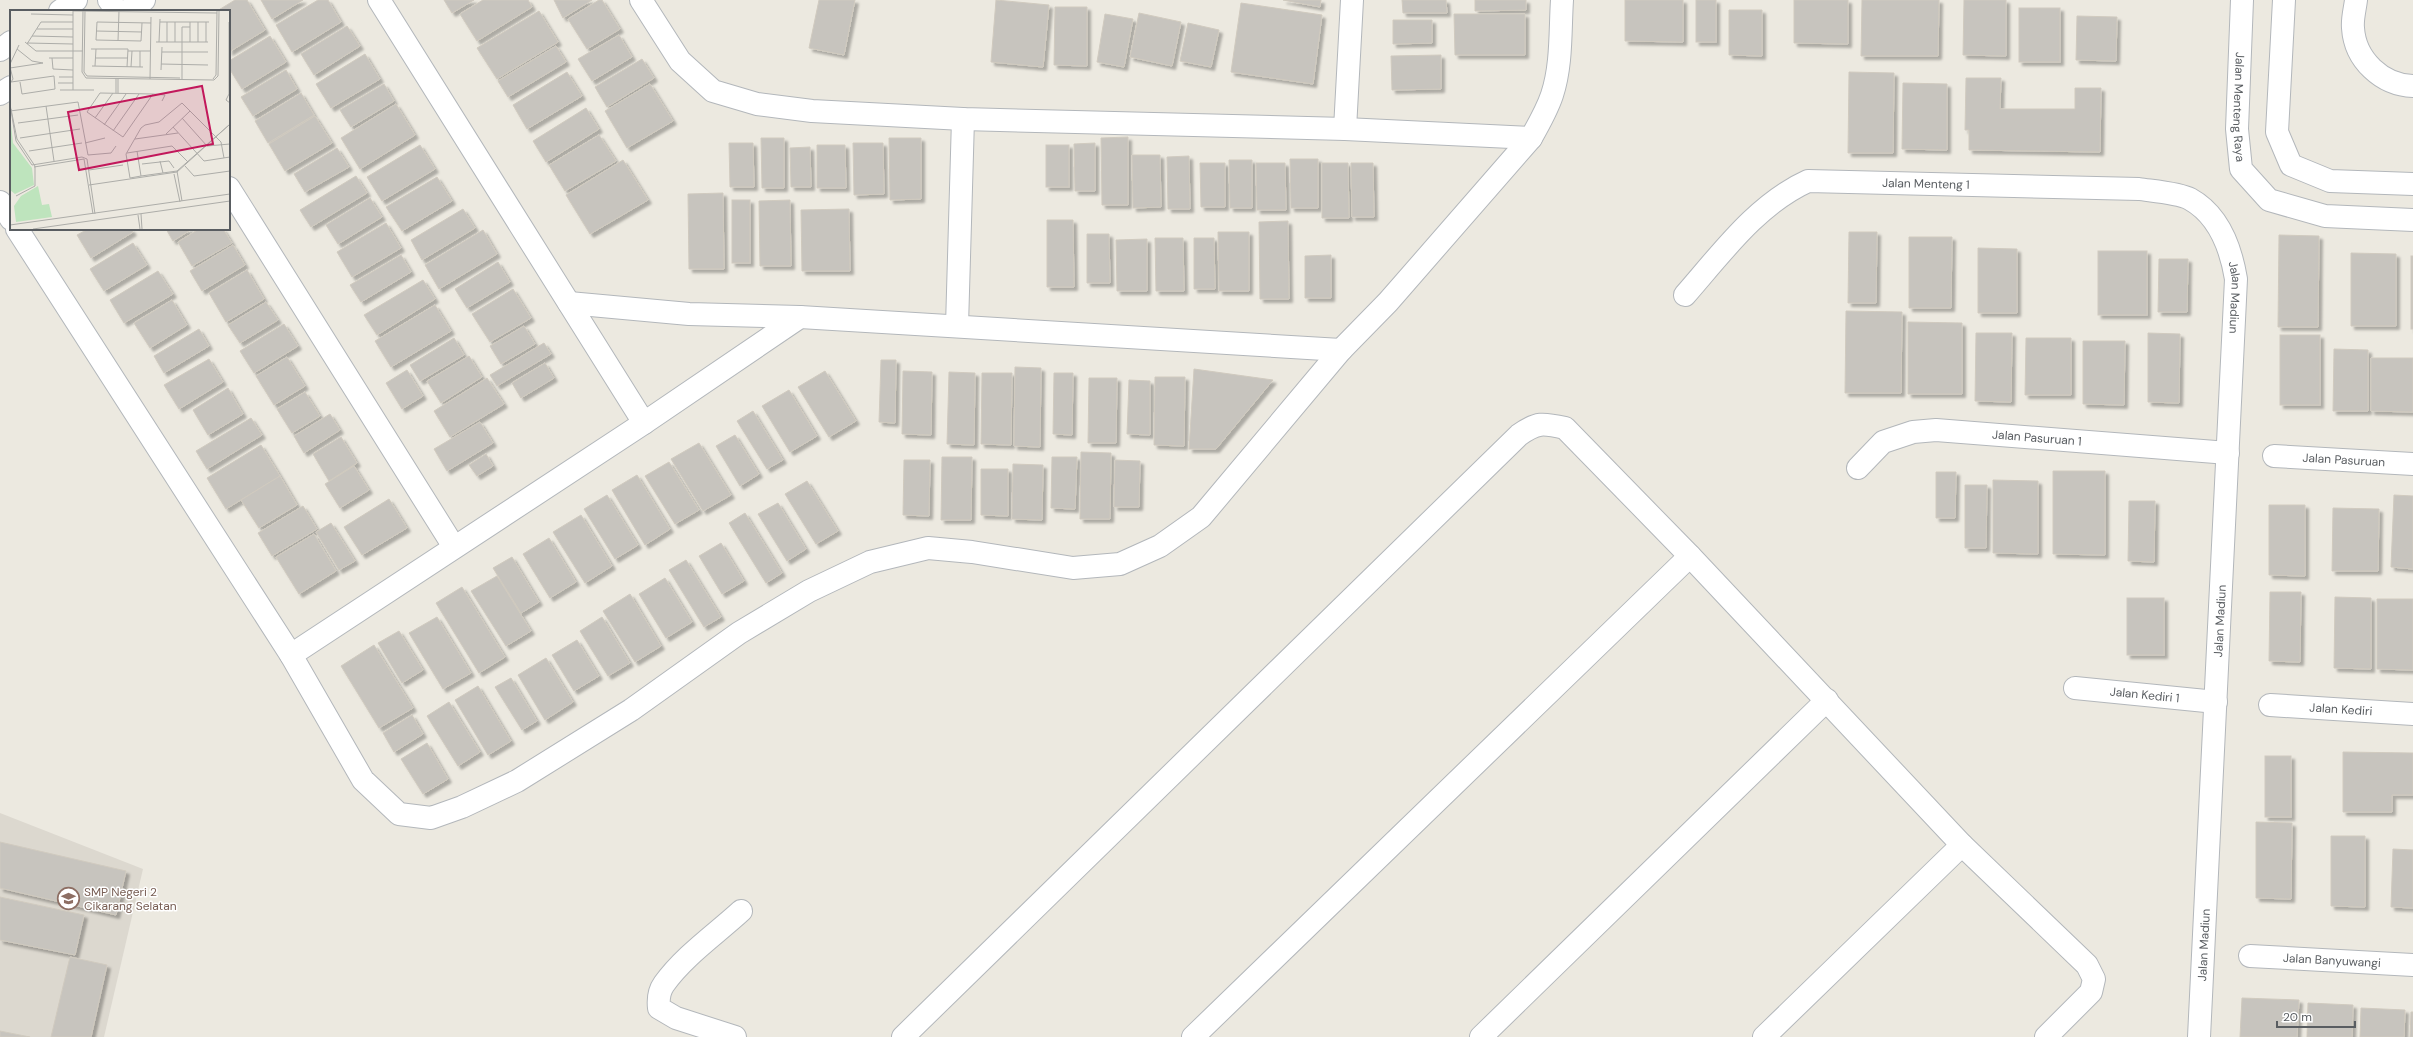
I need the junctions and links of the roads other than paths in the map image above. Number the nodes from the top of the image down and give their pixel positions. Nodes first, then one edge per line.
1 (76, 0) edge
2 (109, 0) edge
3 (144, 0) edge
4 (379, 0) edge
5 (641, 0) edge
6 (1352, 0) edge
7 (1562, 0) edge
8 (2242, 0) edge
9 (2284, 0) edge
10 (2356, 0) edge
11 (61, 10) edge
12 (116, 10) edge
13 (129, 10) edge
14 (10, 43) edge
15 (0, 50) edge
16 (2413, 86) edge
17 (10, 88) edge
18 (0, 94) edge
19 (962, 120) junction
20 (1345, 129) junction
21 (1531, 138) junction
22 (2413, 184) edge
23 (230, 190) edge
24 (0, 202) edge
25 (2207, 213) joint
26 (10, 217) edge
27 (2413, 220) edge
28 (18, 230) edge
29 (1685, 295) dead end
30 (569, 303) junction
31 (800, 317) junction
32 (957, 326) junction
33 (1341, 350) junction
34 (644, 423) junction
35 (2228, 453) junction
36 (2274, 456) dead end
37 (2413, 464) edge
38 (1858, 468) dead end
39 (454, 547) junction
40 (1690, 556) junction
41 (291, 655) junction
42 (2075, 688) dead end
43 (1826, 700) junction
44 (2216, 702) junction
45 (2270, 705) dead end
46 (2413, 714) edge
47 (1962, 845) junction
48 (741, 911) dead end
49 (2250, 956) dead end
50 (2413, 965) edge
51 (735, 1037) edge
52 (903, 1037) edge
53 (1193, 1037) edge
54 (1481, 1037) edge
55 (1764, 1037) edge
56 (2046, 1037) edge
57 (2199, 1037) edge

1 - 11 street
2 - 12 street
3 - 13 street
4 - 30 street
5 - 19 street
6 - 20 street
7 - 21 street
8 - 27 street, Jalan Menteng Raya
9 - 22 street
10 - 16 street
14 - 15 street
17 - 18 street
19 - 20 street
19 - 32 street
20 - 21 street
21 - 33 street
23 - 39 street
24 - 26 street
25 - 29 street, Jalan Menteng 1
25 - 35 street, Jalan Madiun
28 - 41 street
30 - 31 street
30 - 34 street
31 - 32 street
31 - 34 street
32 - 33 street
33 - 41 street
34 - 39 street
35 - 38 street, Jalan Pasuruan 1
35 - 44 street, Jalan Madiun
36 - 37 street, Jalan Pasuruan
39 - 41 street
40 - 43 street
40 - 52 street
40 - 53 street
42 - 44 street, Jalan Kediri 1
43 - 47 street
43 - 54 street
44 - 57 street, Jalan Madiun
45 - 46 street, Jalan Kediri
47 - 55 street
47 - 56 street
48 - 51 street
49 - 50 street, Jalan Banyuwangi

